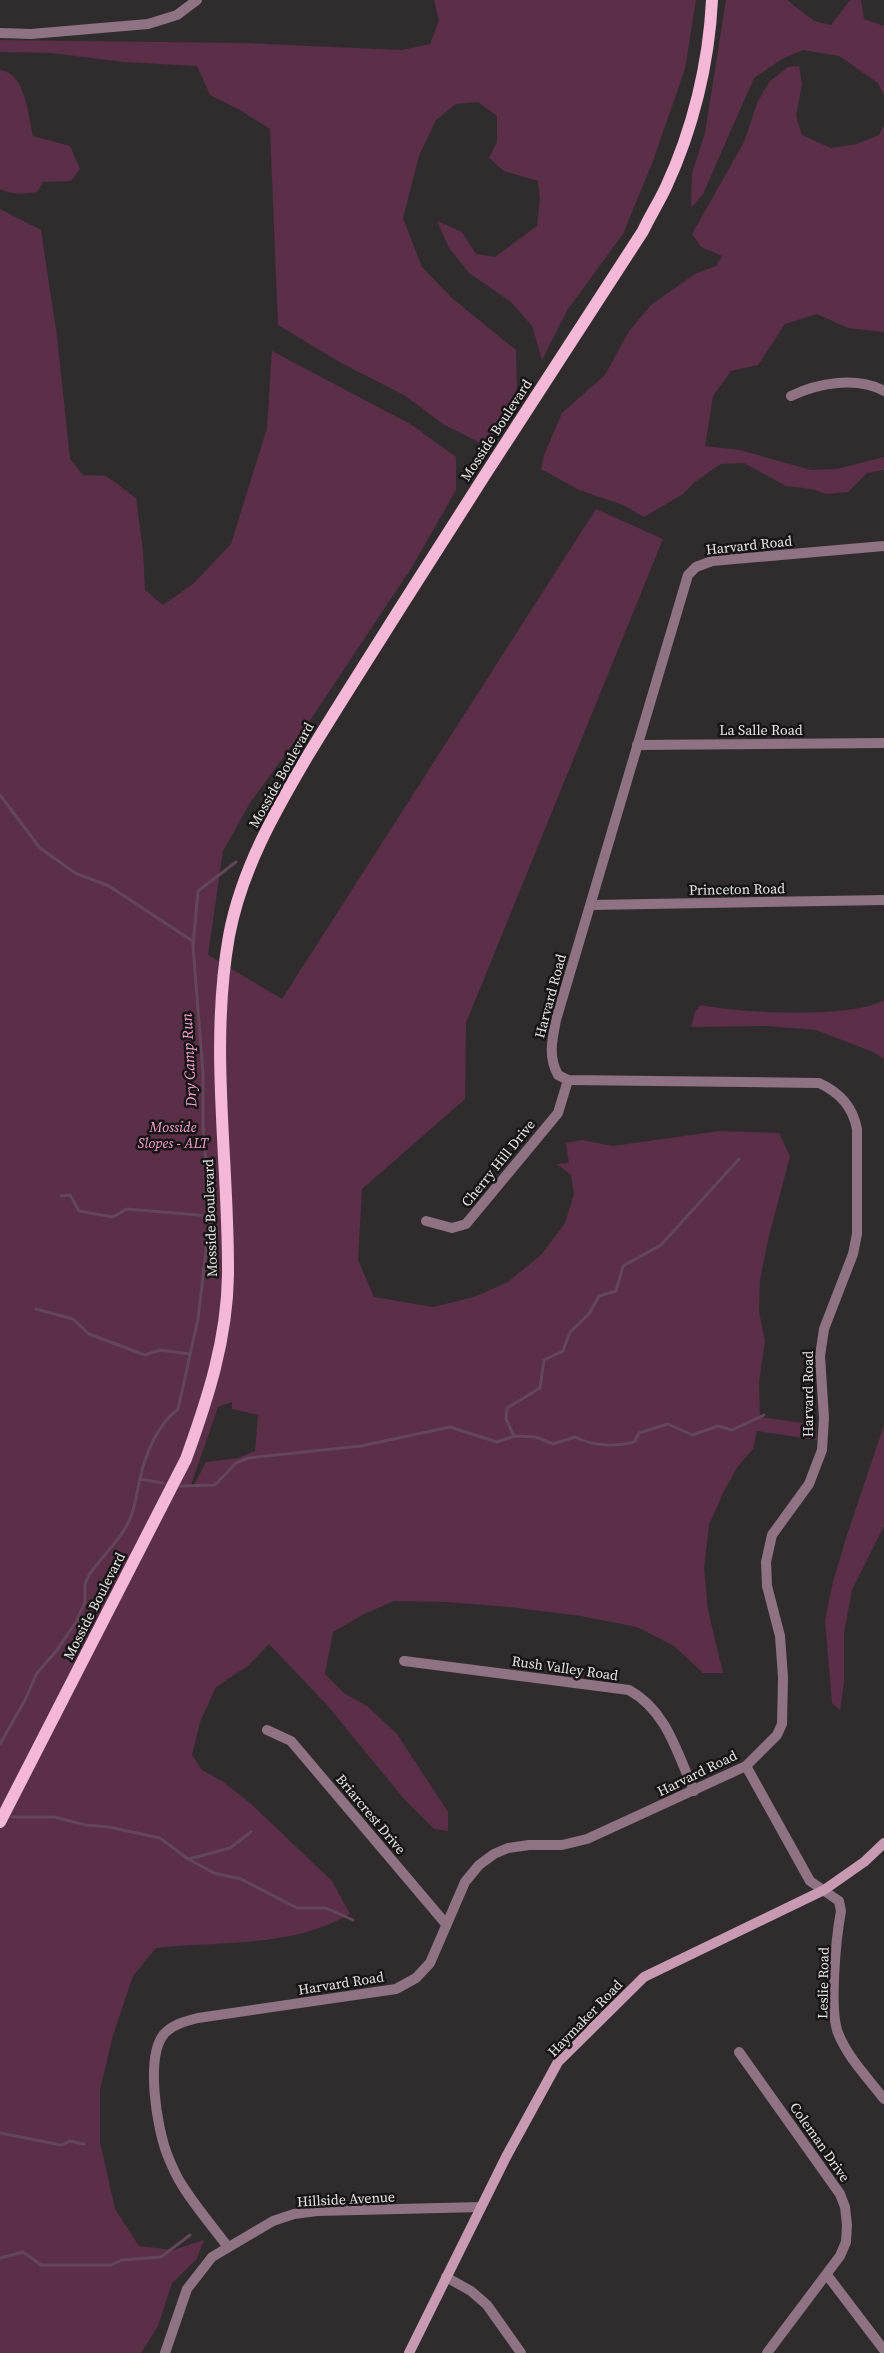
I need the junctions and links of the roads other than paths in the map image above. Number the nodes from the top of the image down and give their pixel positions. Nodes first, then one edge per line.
1 (197, 0) edge
2 (712, 0) edge
3 (0, 33) edge
4 (884, 391) edge
5 (791, 396) dead end
6 (884, 546) edge
7 (884, 744) edge
8 (637, 745) junction
9 (884, 900) edge
10 (591, 905) junction
11 (568, 1080) junction
12 (426, 1221) dead end
13 (404, 1661) dead end
14 (268, 1730) dead end
15 (746, 1766) junction
16 (694, 1791) junction
17 (0, 1822) edge
18 (883, 1845) edge
19 (824, 1890) junction
20 (446, 1924) junction
21 (739, 2052) dead end
22 (884, 2099) edge
23 (481, 2207) junction
24 (228, 2247) junction
25 (827, 2275) junction
26 (446, 2277) junction
27 (884, 2350) edge
28 (165, 2353) edge
29 (409, 2353) edge
30 (521, 2353) edge
31 (767, 2353) edge

1 - 3 street
2 - 17 main road, Mosside Boulevard
4 - 5 street
6 - 8 street, Harvard Road
7 - 8 street, La Salle Road
8 - 10 street, Harvard Road
9 - 10 street, Princeton Road
10 - 11 street, Harvard Road
11 - 12 street, Cherry Hill Drive
11 - 15 street, Harvard Road
13 - 16 street, Rush Valley Road
14 - 20 street, Briarcrest Drive
15 - 16 street, Harvard Road
15 - 19 street
16 - 20 street, Harvard Road
18 - 19 main road, Haymaker Road
19 - 22 street, Leslie Road
19 - 23 main road, Haymaker Road
20 - 24 street, Harvard Road
21 - 25 street, Coleman Drive
23 - 24 street, Hillside Avenue
23 - 26 main road, Haymaker Road
24 - 28 street, Hillside Avenue
25 - 27 street
25 - 31 street, Coleman Drive
26 - 29 main road, Haymaker Road
26 - 30 street

